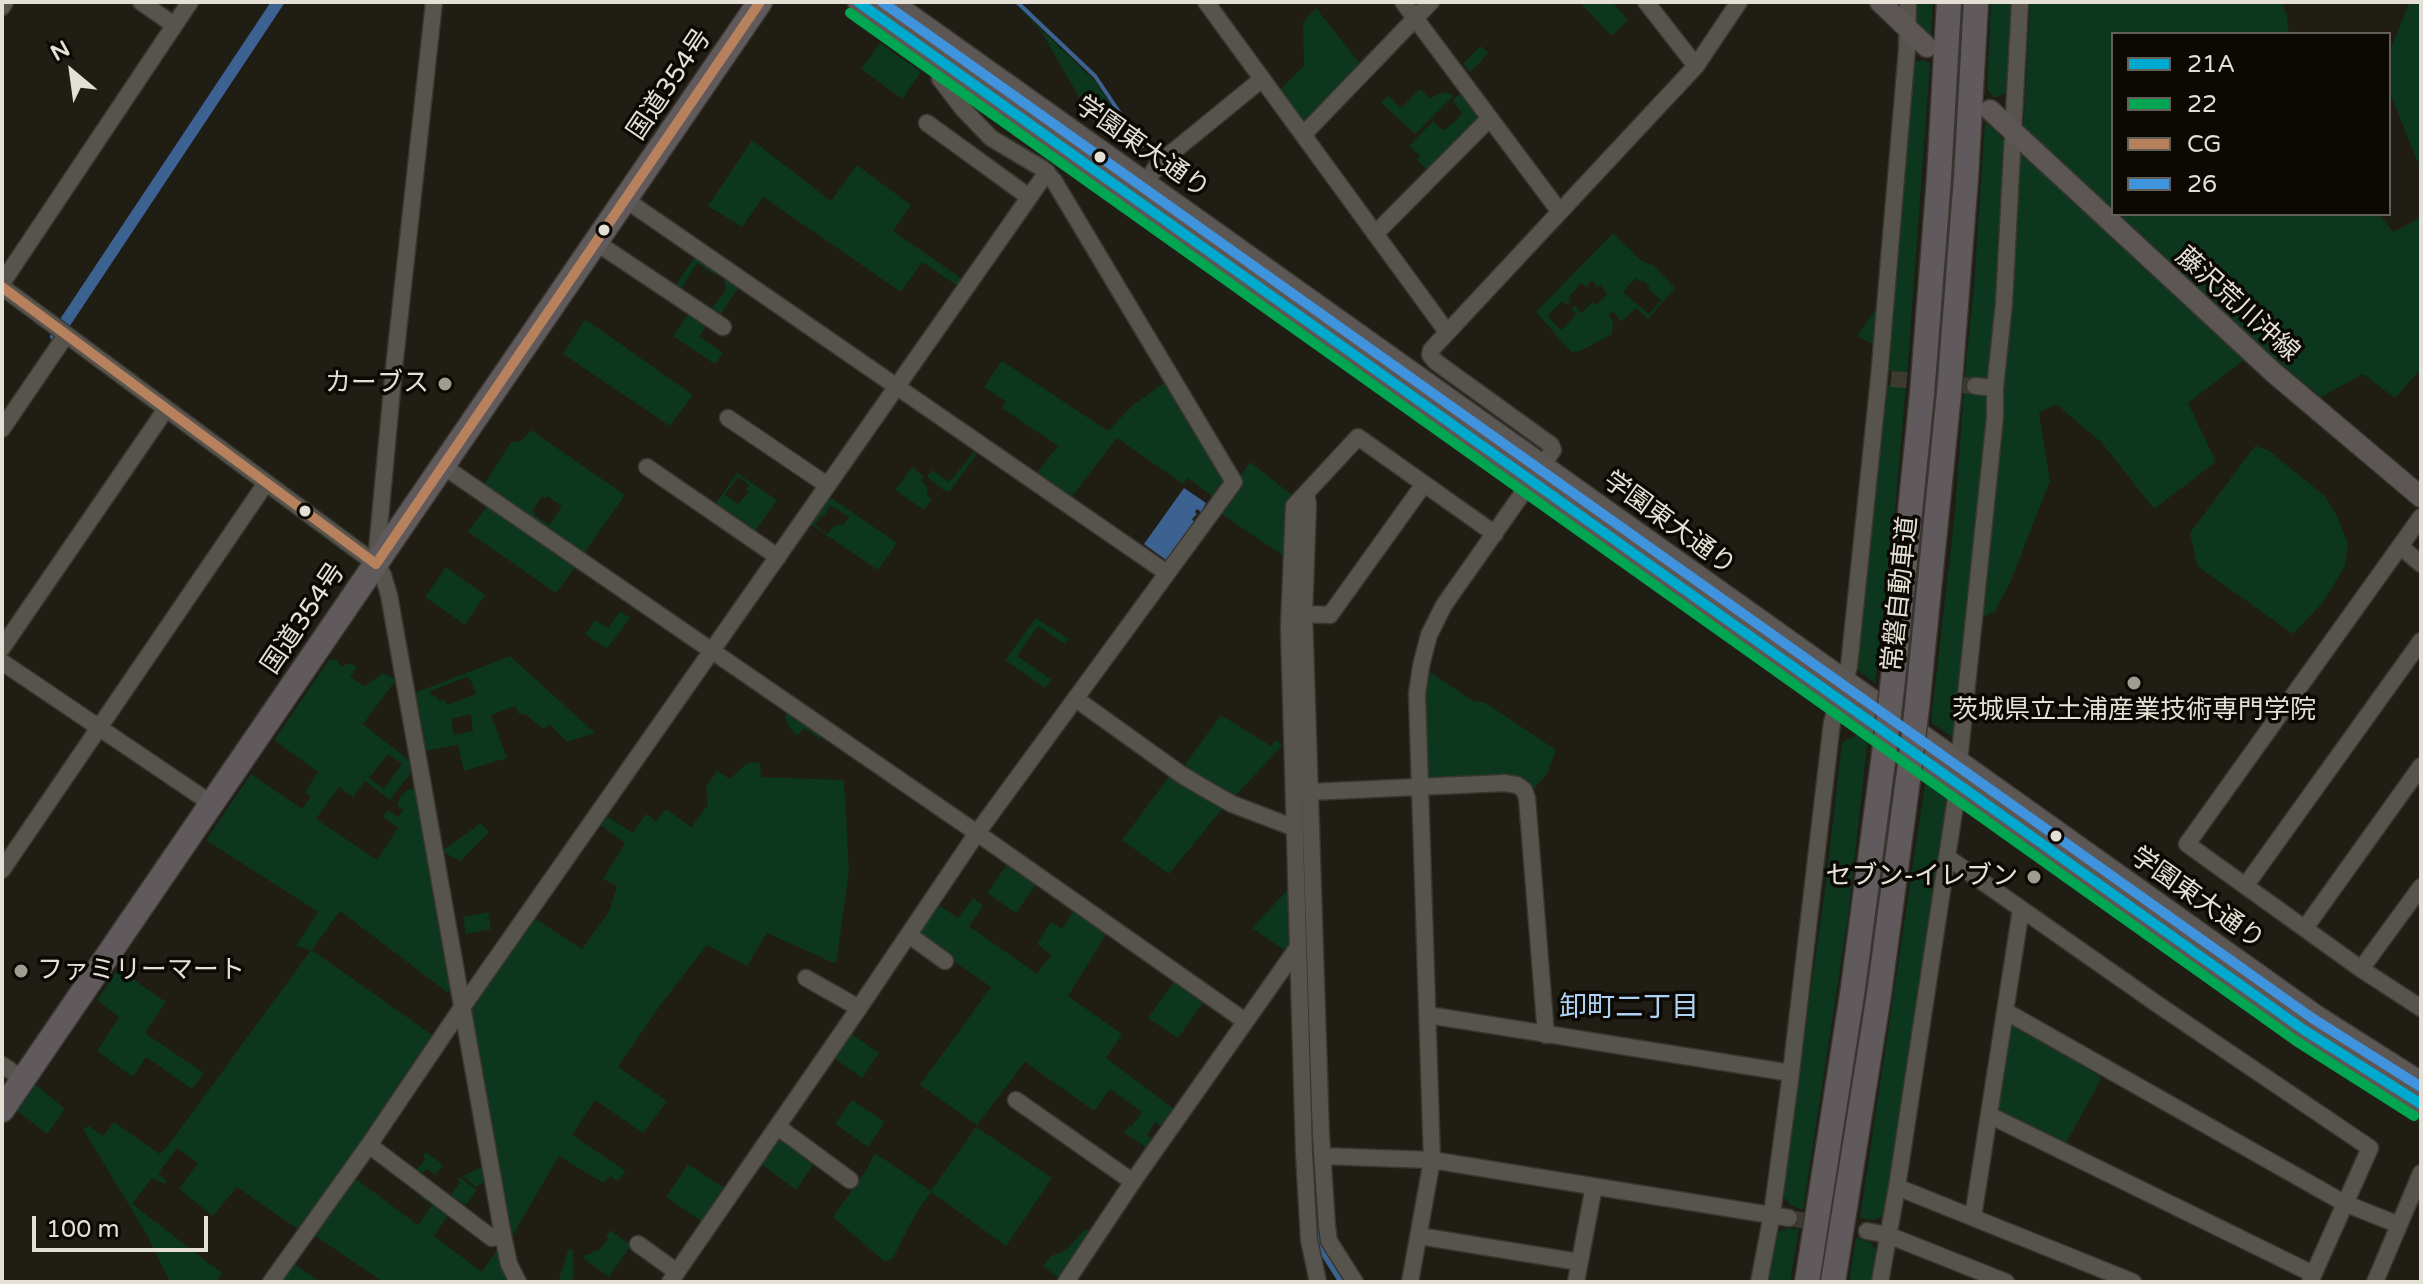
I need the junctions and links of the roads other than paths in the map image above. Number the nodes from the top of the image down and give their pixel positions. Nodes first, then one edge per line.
1 (141, 2) edge
2 (190, 2) edge
3 (434, 2) edge
4 (760, 2) edge
5 (858, 2) edge
6 (892, 2) edge
7 (1206, 2) edge
8 (1403, 2) edge
9 (1431, 2) edge
10 (1646, 2) edge
11 (1739, 2) edge
12 (1880, 2) edge
13 (1908, 2) edge
14 (1949, 2) edge
15 (1976, 2) edge
16 (2020, 2) edge
17 (1415, 18) junction
18 (174, 25) junction
19 (1908, 29) junction
20 (1927, 47) dead end
21 (953, 57) junction
22 (1696, 66) junction
23 (1262, 79) junction
24 (1990, 110) dead end
25 (1490, 118) junction
26 (927, 123) dead end
27 (2012, 131) junction
28 (1303, 135) junction
29 (1047, 172) junction
30 (1140, 190) junction
31 (1029, 197) junction
32 (626, 200) junction
33 (1560, 212) junction
34 (1375, 234) junction
35 (597, 243) junction
36 (2, 285) edge
37 (723, 327) dead end
38 (62, 332) junction
39 (1447, 332) junction
40 (1975, 386) tunnel mouth
41 (896, 387) junction
42 (1995, 388) junction
43 (166, 409) junction
44 (728, 418) dead end
45 (2, 429) edge
46 (443, 466) junction
47 (647, 467) dead end
48 (1538, 472) junction
49 (266, 483) junction
50 (1424, 484) junction
51 (827, 485) junction
52 (1306, 493) junction
53 (2421, 497) edge
54 (2421, 517) edge
55 (1495, 534) junction
56 (2401, 547) junction
57 (778, 557) junction
58 (376, 564) junction
59 (2421, 564) edge
60 (1167, 573) junction
61 (1304, 614) junction
62 (2421, 641) edge
63 (2, 648) edge
64 (712, 651) junction
65 (2, 662) edge
66 (1842, 690) junction
67 (1076, 699) junction
68 (100, 727) junction
69 (1959, 762) junction
70 (2421, 766) edge
71 (1958, 785) junction
72 (1419, 786) junction
73 (1309, 792) junction
74 (212, 804) junction
75 (1295, 828) junction
76 (977, 833) junction
77 (1947, 857) junction
78 (2, 870) edge
79 (2246, 885) junction
80 (2421, 887) edge
81 (2021, 909) junction
82 (2305, 928) junction
83 (909, 935) junction
84 (1298, 947) junction
85 (945, 961) dead end
86 (2361, 969) junction
87 (806, 978) dead end
88 (463, 1006) junction
89 (859, 1008) junction
90 (2421, 1008) edge
91 (2005, 1011) junction
92 (1428, 1015) junction
93 (1245, 1021) junction
94 (1546, 1035) junction
95 (2, 1065) edge
96 (1791, 1073) junction
97 (23, 1079) junction
98 (2421, 1082) edge
99 (1016, 1100) dead end
100 (2421, 1104) edge
101 (2, 1110) edge
102 (1989, 1115) junction
103 (778, 1127) junction
104 (369, 1145) junction
105 (1322, 1156) junction
106 (1432, 1160) junction
107 (2421, 1173) edge
108 (850, 1180) dead end
109 (1133, 1182) junction
110 (1594, 1186) junction
111 (1897, 1187) junction
112 (2344, 1203) junction
113 (1780, 1216) junction
114 (1973, 1217) junction
115 (2399, 1225) junction
116 (1867, 1231) tunnel mouth
117 (1888, 1235) junction
118 (503, 1236) junction
119 (1419, 1236) junction
120 (638, 1244) dead end
121 (1579, 1262) junction
122 (674, 1277) edge
123 (2312, 1278) edge
124 (271, 1282) edge
125 (518, 1282) edge
126 (1066, 1282) edge
127 (1318, 1282) edge
128 (1355, 1282) edge
129 (1410, 1282) edge
130 (1576, 1282) edge
131 (1759, 1282) edge
132 (1807, 1282) edge
133 (1833, 1282) edge
134 (1880, 1282) edge
135 (2006, 1282) edge
136 (2133, 1282) edge
137 (2375, 1282) edge

1 - 18 street
2 - 18 street
3 - 58 street
4 - 32 highway, 国道354号
5 - 21 main road, 学園東大通り
6 - 21 main road, 学園東大通り
7 - 23 street
8 - 17 street
9 - 17 street
10 - 22 street
11 - 22 street
12 - 19 main road
13 - 19 street
14 - 132 highway, 常磐自動車道, bridge
15 - 133 highway, 常磐自動車道, bridge
16 - 27 street
17 - 25 street
17 - 28 street
18 - 36 street
19 - 20 main road
19 - 66 street
21 - 29 street
21 - 30 main road, 学園東大通り
22 - 33 street
23 - 28 street
23 - 30 street
24 - 27 main road, 藤沢荒川沖線
25 - 33 street
25 - 34 street
26 - 31 street
27 - 42 street
27 - 53 main road, 藤沢荒川沖線
28 - 34 street
29 - 31 street
29 - 60 street
30 - 48 main road, 学園東大通り
31 - 41 street
32 - 35 highway, 国道354号
32 - 41 street
33 - 39 street
34 - 39 street
35 - 37 street
35 - 46 highway, 国道354号
36 - 38 street
38 - 43 street
38 - 45 street
39 - 48 street
40 - 42 street
41 - 51 street
41 - 60 street
42 - 69 street
43 - 49 street
43 - 63 street
44 - 51 street
46 - 58 highway, 国道354号
46 - 64 street
47 - 57 street
48 - 55 street
48 - 66 main road, 学園東大通り
49 - 58 street
49 - 68 street
50 - 52 street
50 - 55 street
50 - 61 street
51 - 57 street
52 - 61 street
52 - 75 street
54 - 56 street
55 - 72 street
56 - 59 street
56 - 79 street
57 - 64 street
58 - 74 highway, 国道354号
58 - 88 street
60 - 67 street
61 - 73 street
62 - 79 street
64 - 76 street
64 - 88 street
65 - 68 street
66 - 69 main road, 学園東大通り
66 - 71 main road, 学園東大通り
66 - 96 street
67 - 75 street
67 - 76 street
68 - 74 street
68 - 78 street
69 - 98 main road, 学園東大通り
70 - 82 street
71 - 77 street
71 - 100 main road, 学園東大通り
72 - 73 street
72 - 92 street
72 - 94 street
73 - 105 street
74 - 97 highway, 国道354号
75 - 84 street
76 - 83 street
76 - 93 street
77 - 81 street
77 - 111 street
79 - 82 street
80 - 86 street
81 - 91 street
81 - 112 street
82 - 86 street
83 - 85 street
83 - 89 street
84 - 93 street
84 - 127 street
86 - 90 street
87 - 89 street
88 - 104 street
88 - 118 street
89 - 103 street
91 - 102 street
91 - 112 street
92 - 94 street
92 - 106 street
93 - 109 street
94 - 96 street
95 - 97 street
96 - 113 street
97 - 101 highway, 国道354号
99 - 109 street
102 - 114 street
102 - 123 street
103 - 108 street
103 - 122 street
104 - 118 street
104 - 124 street
105 - 106 street
105 - 128 street
106 - 110 street
106 - 119 street
107 - 115 street
109 - 126 street
110 - 113 street
110 - 121 street
111 - 114 street
111 - 117 street
112 - 115 street
112 - 123 street
113 - 131 street
114 - 136 street
115 - 137 street
116 - 117 street
117 - 134 street
117 - 135 street
118 - 125 street
119 - 121 street
119 - 129 street
120 - 122 street
121 - 130 street

